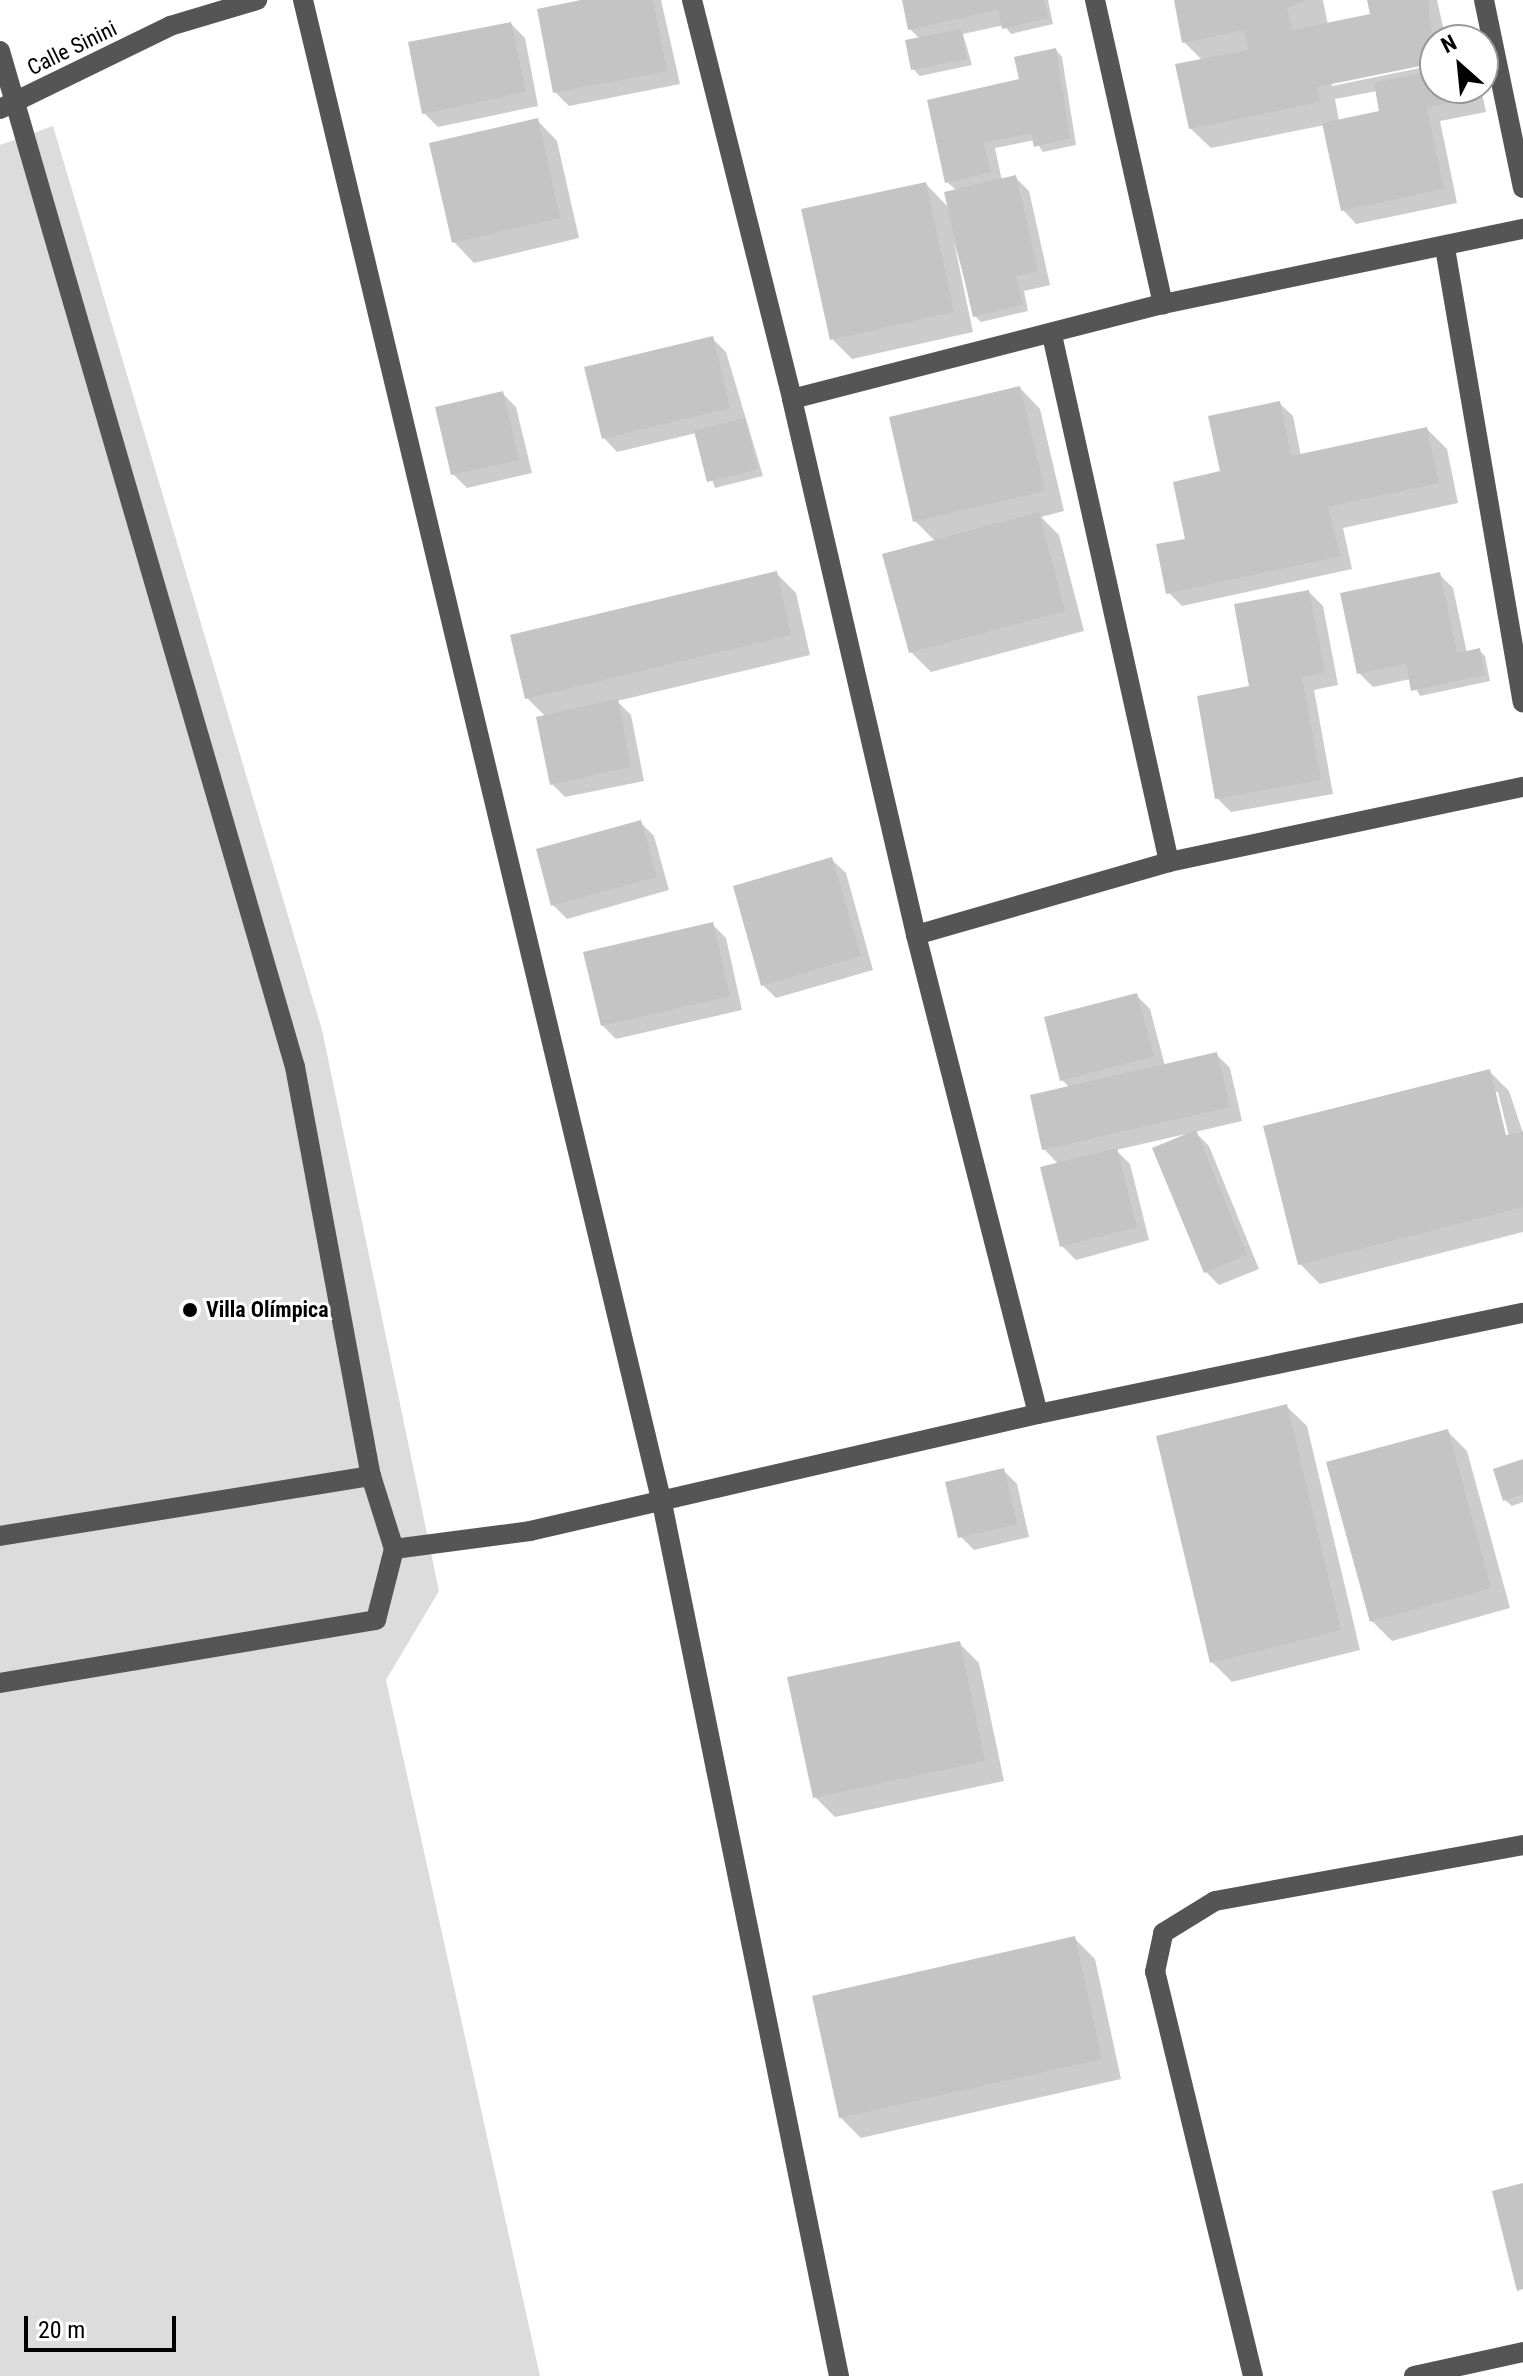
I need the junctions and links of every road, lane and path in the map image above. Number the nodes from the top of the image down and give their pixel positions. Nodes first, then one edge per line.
1 (257, 0) edge
2 (303, 0) edge
3 (692, 0) edge
4 (1095, 0) edge
5 (1484, 0) edge
6 (0, 51) edge
7 (6, 107) edge
8 (1523, 188) edge
9 (1523, 229) edge
10 (1445, 248) junction
11 (1163, 304) junction
12 (1052, 335) junction
13 (792, 399) junction
14 (1523, 702) edge
15 (1523, 787) edge
16 (1169, 862) junction
17 (916, 935) junction
18 (1523, 1313) edge
19 (1038, 1414) junction
20 (371, 1476) junction
21 (662, 1503) junction
22 (0, 1536) edge
23 (394, 1549) junction
24 (0, 1683) edge
25 (1523, 1845) edge
26 (1523, 2352) edge
27 (839, 2376) edge
28 (1253, 2376) edge
29 (1414, 2376) edge

1 - 7 street, Calle Sinini
2 - 21 street
3 - 13 street
4 - 11 street
5 - 8 street
6 - 7 street
7 - 20 street
9 - 10 street
10 - 11 street
10 - 14 street
11 - 12 street
12 - 13 street
12 - 16 street
13 - 17 street
15 - 16 street
16 - 17 street
17 - 19 street
18 - 19 street
19 - 21 street
20 - 22 street
20 - 23 street
21 - 23 street
21 - 27 street
23 - 24 street
25 - 28 street
26 - 29 street

